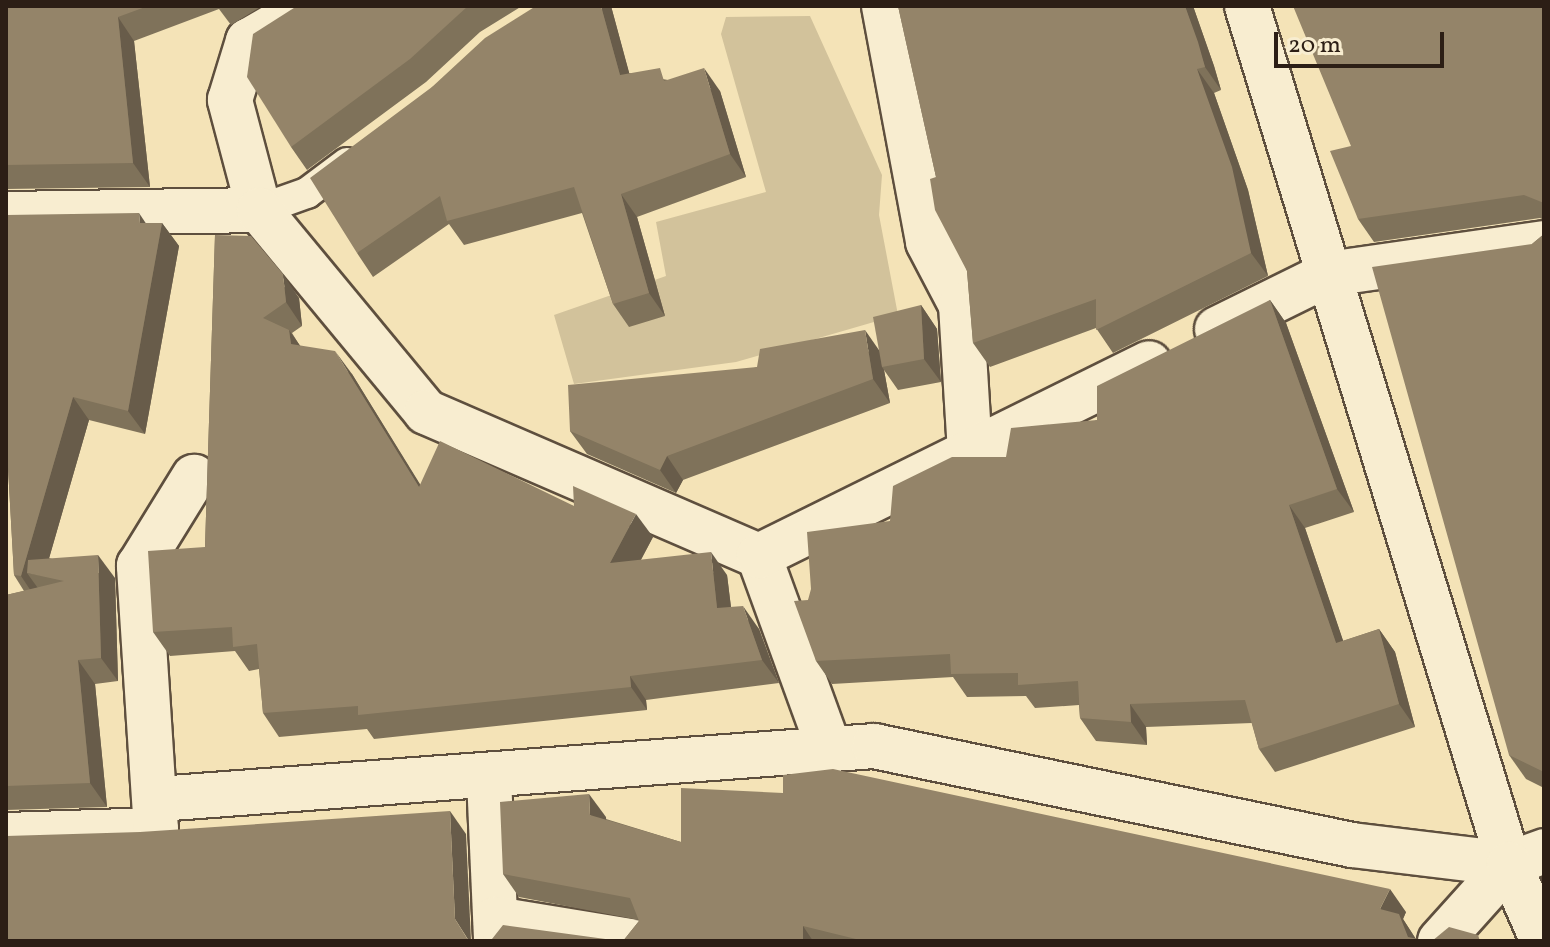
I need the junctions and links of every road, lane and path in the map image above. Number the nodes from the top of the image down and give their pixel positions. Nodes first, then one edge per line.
1 (309, 6) edge
2 (884, 6) edge
3 (1247, 6) edge
4 (367, 149) edge
5 (259, 210) junction
6 (6, 214) edge
7 (1544, 243) edge
8 (1329, 274) junction
9 (970, 452) junction
10 (194, 477) dead end
11 (759, 556) junction
12 (829, 748) junction
13 (489, 778) junction
14 (158, 799) junction
15 (6, 835) edge
16 (1527, 858) edge
17 (496, 930) edge
18 (631, 941) edge
19 (1440, 941) edge
20 (1543, 941) edge

1 - 5 street
2 - 9 street
3 - 8 street
4 - 5 lane
5 - 6 street
5 - 11 street
7 - 8 street
8 - 9 street
8 - 16 street
9 - 11 street
10 - 14 street
11 - 12 street
12 - 13 street
12 - 16 street
13 - 14 street
13 - 17 street
14 - 15 street
16 - 19 street
16 - 20 street
17 - 18 street

